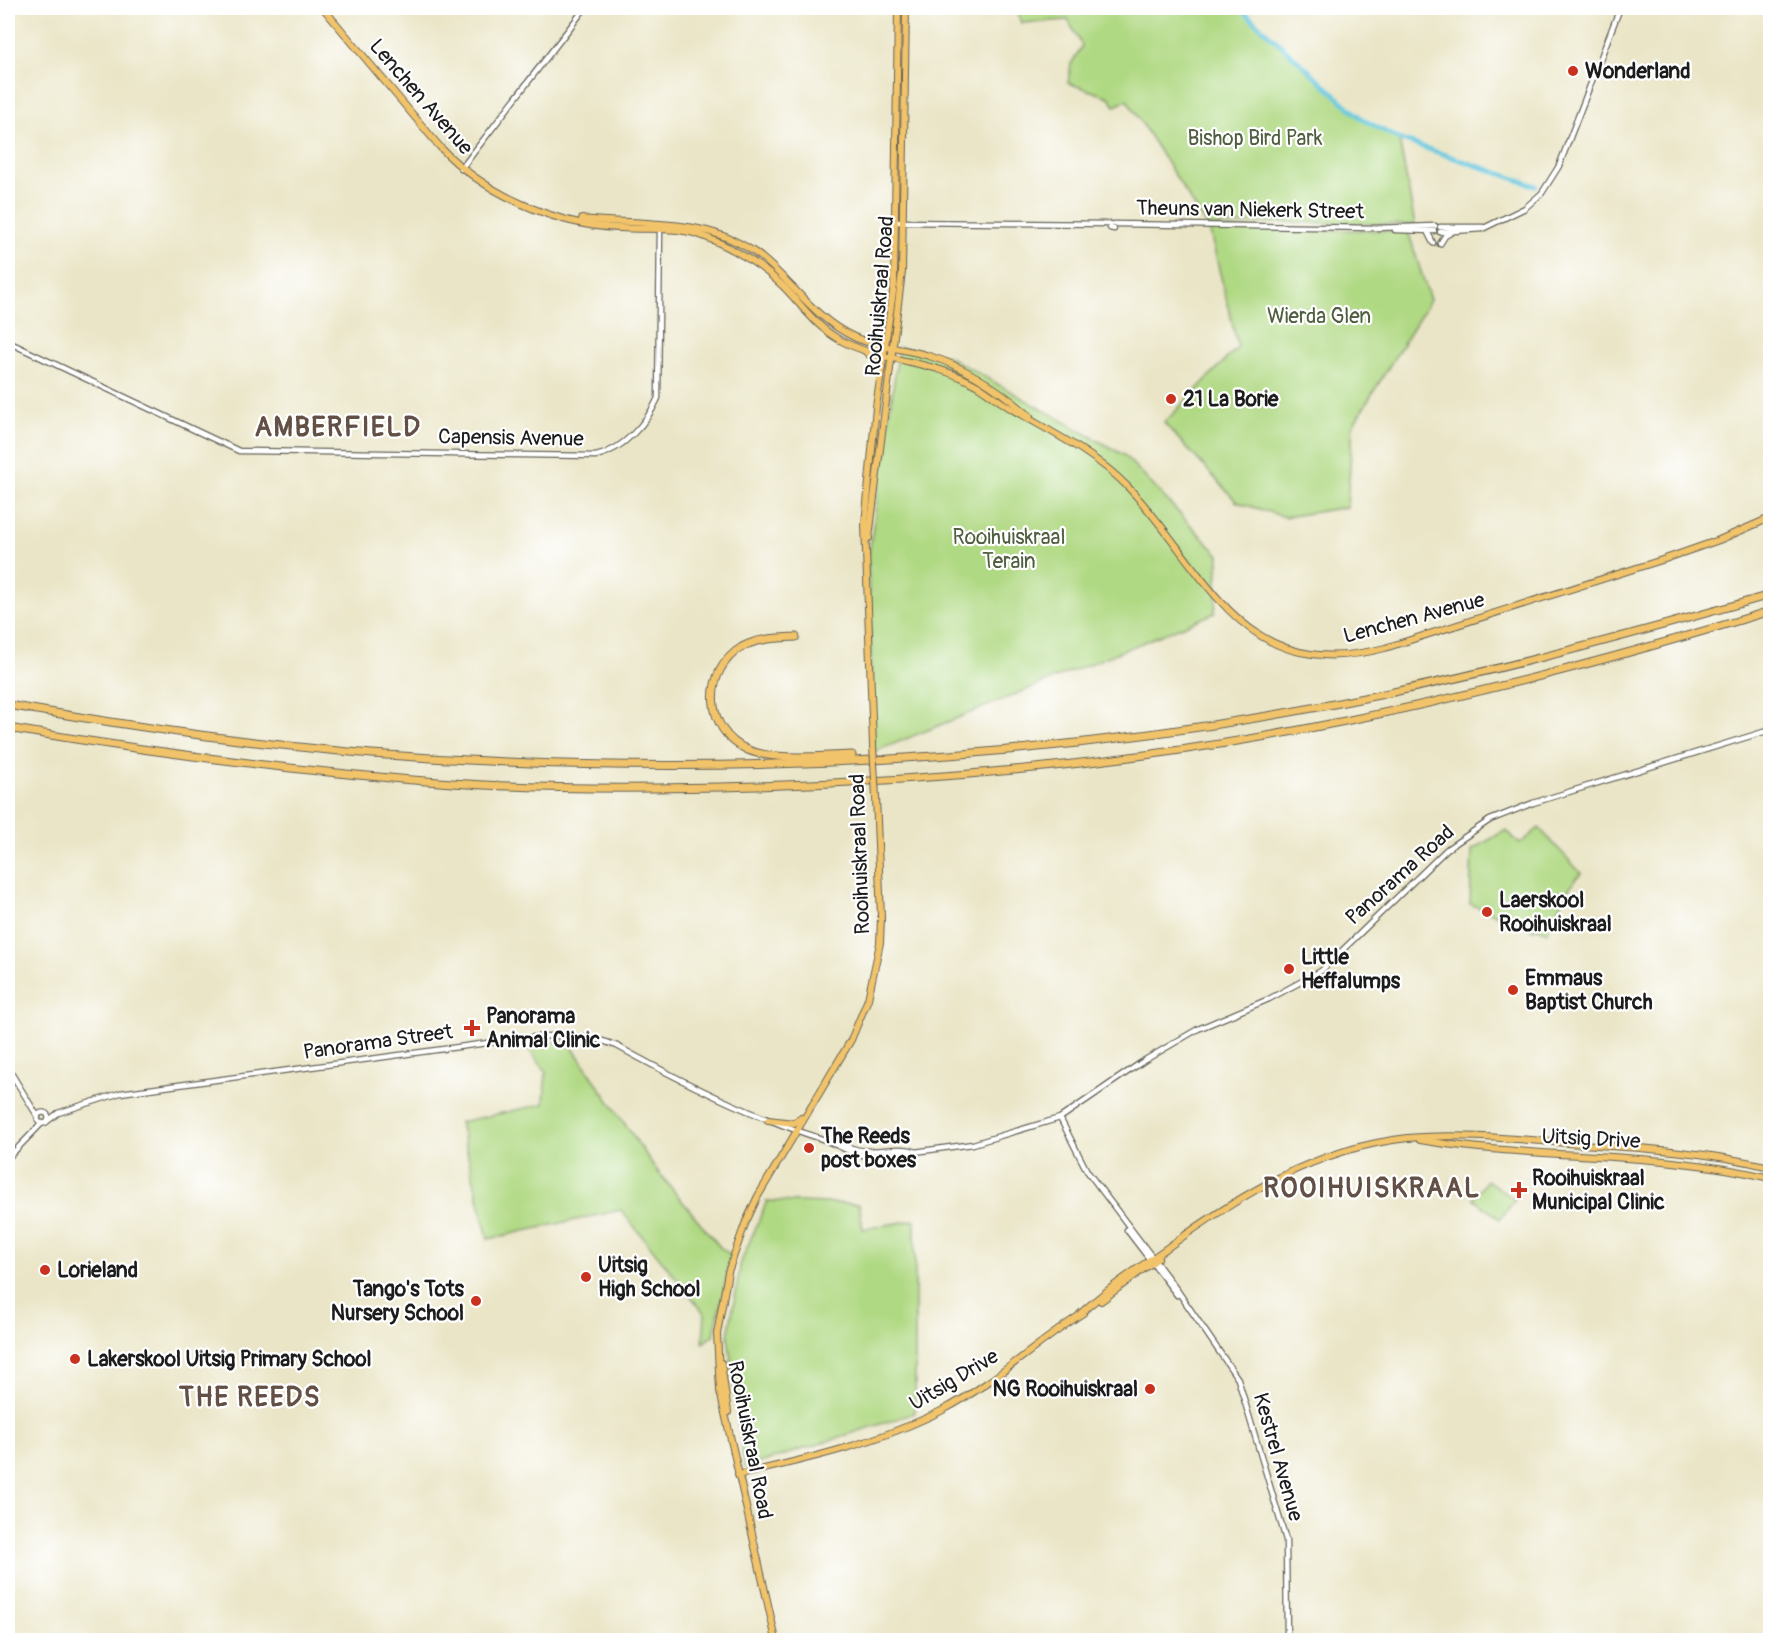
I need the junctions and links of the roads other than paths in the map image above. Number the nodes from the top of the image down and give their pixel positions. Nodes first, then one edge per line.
1 (321, 8) edge
2 (585, 8) edge
3 (898, 8) edge
4 (906, 8) edge
5 (1620, 8) edge
6 (460, 166) junction
7 (895, 222) junction
8 (903, 222) junction
9 (660, 226) junction
10 (1486, 227) junction
11 (1375, 228) junction
12 (1437, 229) junction
13 (1427, 231) junction
14 (1454, 231) junction
15 (1433, 243) dead end
16 (1440, 244) dead end
17 (8, 342) edge
18 (886, 346) junction
19 (860, 348) junction
20 (894, 348) junction
21 (885, 355) junction
22 (893, 356) junction
23 (880, 381) junction
24 (1036, 421) junction
25 (1770, 518) edge
26 (866, 587) junction
27 (1770, 595) edge
28 (1770, 611) edge
29 (796, 637) dead end
30 (8, 705) edge
31 (8, 728) edge
32 (1770, 730) edge
33 (986, 750) junction
34 (8, 1068) edge
35 (1081, 1104) joint
36 (811, 1107) junction
37 (58, 1113) junction
38 (41, 1115) junction
39 (1060, 1118) junction
40 (49, 1120) junction
41 (768, 1120) junction
42 (42, 1124) junction
43 (34, 1130) junction
44 (798, 1132) junction
45 (1408, 1138) junction
46 (8, 1158) edge
47 (1770, 1167) edge
48 (1770, 1178) edge
49 (1152, 1260) junction
50 (739, 1474) junction
51 (776, 1641) edge
52 (1287, 1641) edge

1 - 6 main road, Lenchen Avenue
2 - 6 street
3 - 7 main road, Rooihuiskraal Road
4 - 8 main road, Rooihuiskraal Road
5 - 10 street, Theuns van Niekerk Street
6 - 9 main road, Lenchen Avenue
7 - 8 street, Theuns van Niekerk Street
7 - 18 main road, Rooihuiskraal Road
8 - 11 street, Theuns van Niekerk Street
8 - 20 main road, Rooihuiskraal Road
9 - 17 street, Capensis Avenue
9 - 18 main road, Lenchen Avenue
9 - 19 main road, Lenchen Avenue
10 - 12 street, Theuns van Niekerk Street
10 - 14 street, Theuns van Niekerk Street
11 - 12 street, Theuns van Niekerk Street
11 - 13 street, Theuns van Niekerk Street
12 - 13 street, Theuns van Niekerk Street
12 - 14 street, Theuns van Niekerk Street
13 - 15 street
14 - 16 street
18 - 20 main road, Lenchen Avenue
18 - 21 main road, Rooihuiskraal Road
19 - 21 main road, Lenchen Avenue
19 - 23 main road
20 - 22 main road, Rooihuiskraal Road
20 - 24 main road, Lenchen Avenue
21 - 22 main road, Lenchen Avenue
21 - 23 main road, Rooihuiskraal Road
22 - 24 main road, Lenchen Avenue
22 - 26 main road, Rooihuiskraal Road
23 - 26 main road, Rooihuiskraal Road
24 - 25 main road, Lenchen Avenue
26 - 36 main road, Rooihuiskraal Road, bridge
27 - 33 highway
28 - 31 highway
29 - 33 highway
30 - 33 highway
32 - 35 street, Panorama Road
34 - 38 street
35 - 39 street, Panorama Street
36 - 41 main road
36 - 44 main road, Rooihuiskraal Road
37 - 38 street, Panorama Street
37 - 40 street, Panorama Street
37 - 41 street, Panorama Street
38 - 40 street
38 - 42 street
38 - 43 street
39 - 44 street, Panorama Street
39 - 49 street, Kestrel Avenue
40 - 42 street, Panorama Street
41 - 44 street, Panorama Street
42 - 43 street
43 - 46 street
44 - 50 main road, Rooihuiskraal Road
45 - 47 main road, Uitsig Drive
45 - 48 main road, Uitsig Drive
45 - 49 main road, Uitsig Drive
49 - 50 main road, Uitsig Drive
49 - 52 street, Kestrel Avenue
50 - 51 main road, Rooihuiskraal Road

